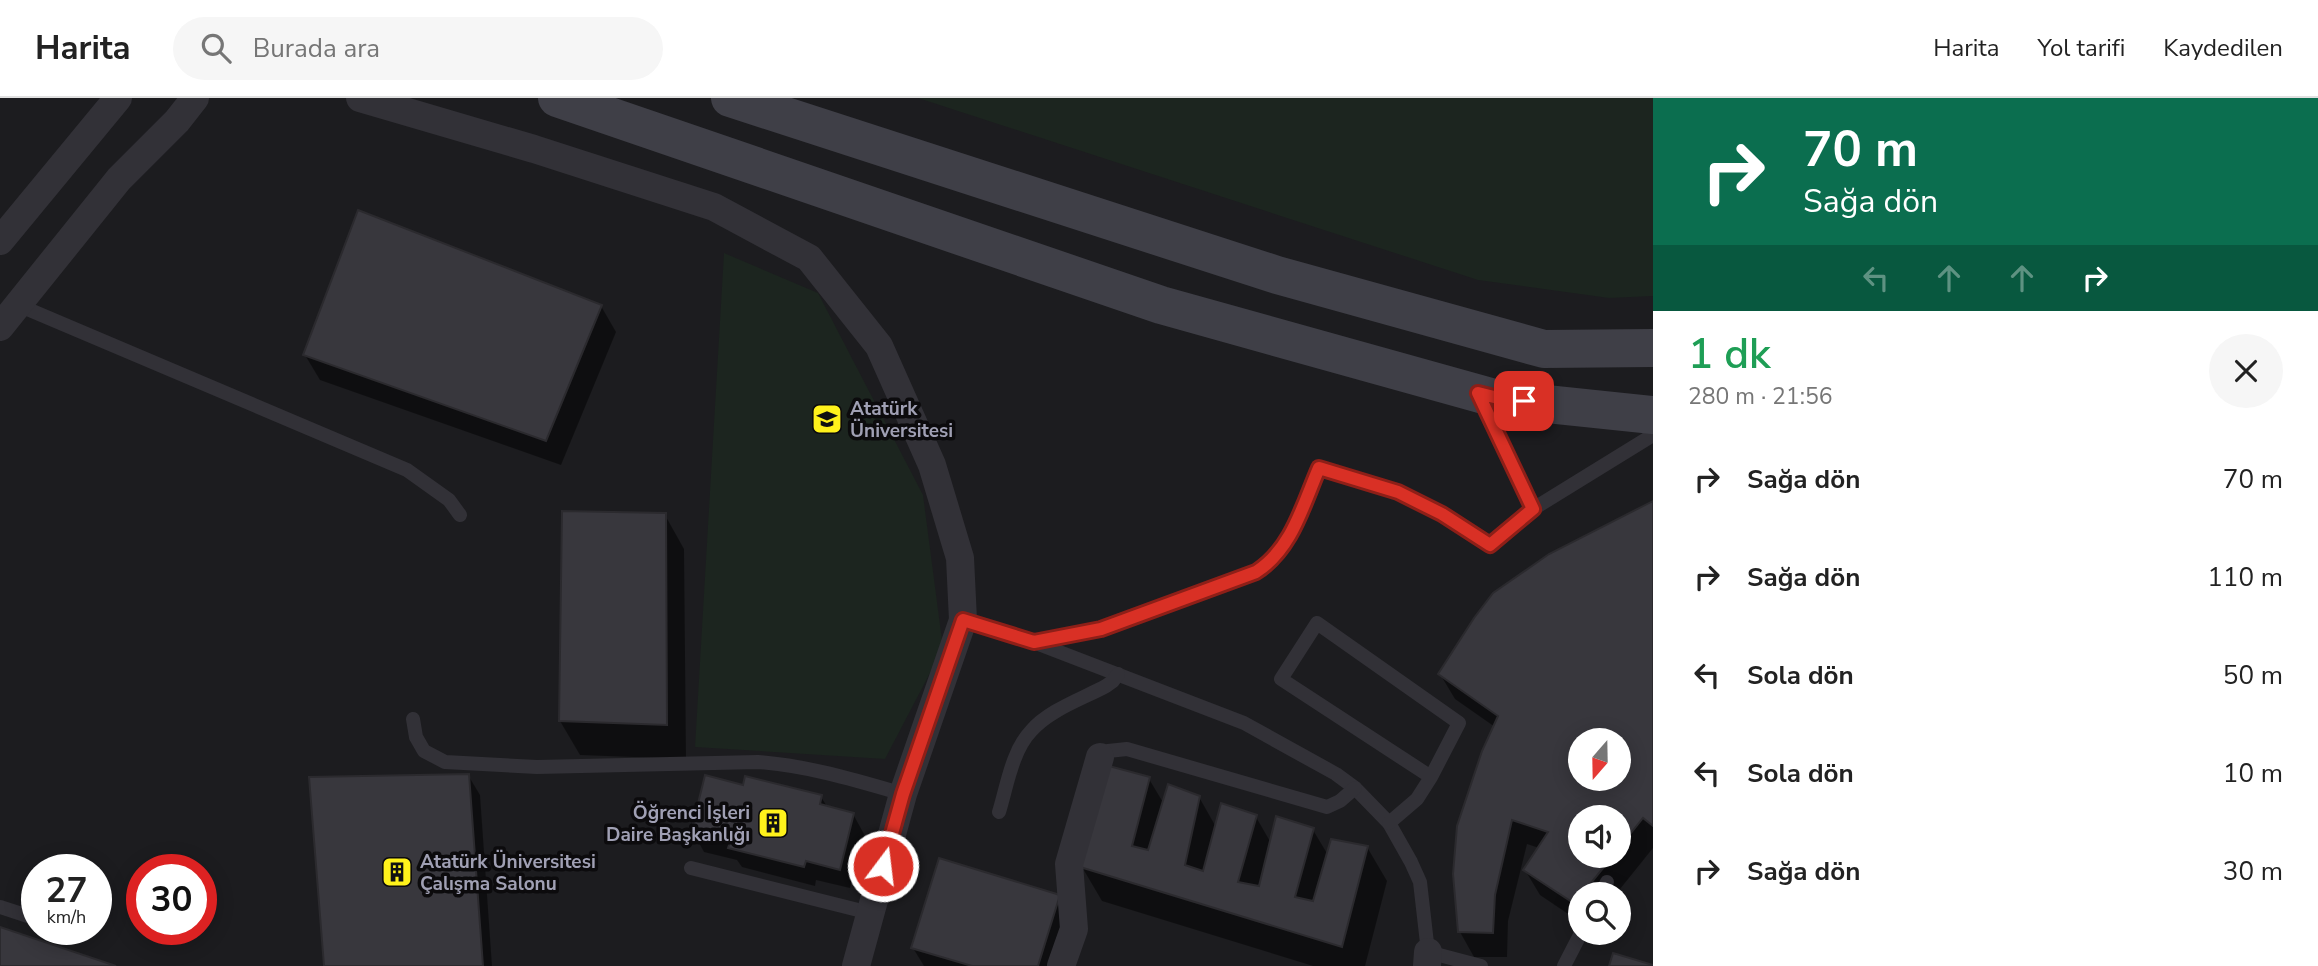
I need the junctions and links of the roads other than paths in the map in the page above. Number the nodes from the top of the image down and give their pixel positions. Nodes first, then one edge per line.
1 (118, 98) edge
2 (195, 98) edge
3 (360, 98) edge
4 (557, 98) edge
5 (730, 98) edge
6 (0, 241) edge
7 (9, 298) edge
8 (0, 327) edge
9 (1653, 348) edge
10 (1478, 393) junction
11 (1653, 415) edge
12 (1653, 435) edge
13 (1533, 509) junction
14 (460, 515) dead end
15 (963, 620) junction
16 (1034, 642) junction
17 (1118, 674) junction
18 (413, 719) dead end
19 (1100, 757) joint
20 (1432, 776) junction
21 (1355, 788) junction
22 (903, 794) junction
23 (999, 812) dead end
24 (1389, 823) junction
25 (691, 868) dead end
26 (0, 907) edge
27 (870, 913) junction
28 (21, 914) edge
29 (1575, 945) edge
30 (1427, 959) edge
31 (856, 966) edge
32 (1061, 966) edge
33 (1481, 966) edge
34 (1564, 966) edge

1 - 6 street
2 - 7 street
3 - 15 street
4 - 10 main road
5 - 9 main road
7 - 8 street
7 - 14 lane
10 - 11 main road
10 - 13 lane
12 - 13 lane
13 - 16 lane
15 - 16 lane
15 - 22 street
16 - 17 lane
17 - 21 lane
17 - 23 lane
18 - 22 lane
19 - 21 lane
19 - 32 street
20 - 20 lane
20 - 24 lane
21 - 24 lane
22 - 27 street
24 - 30 lane
25 - 27 lane
26 - 28 lane
27 - 31 street
29 - 34 lane
30 - 33 lane

